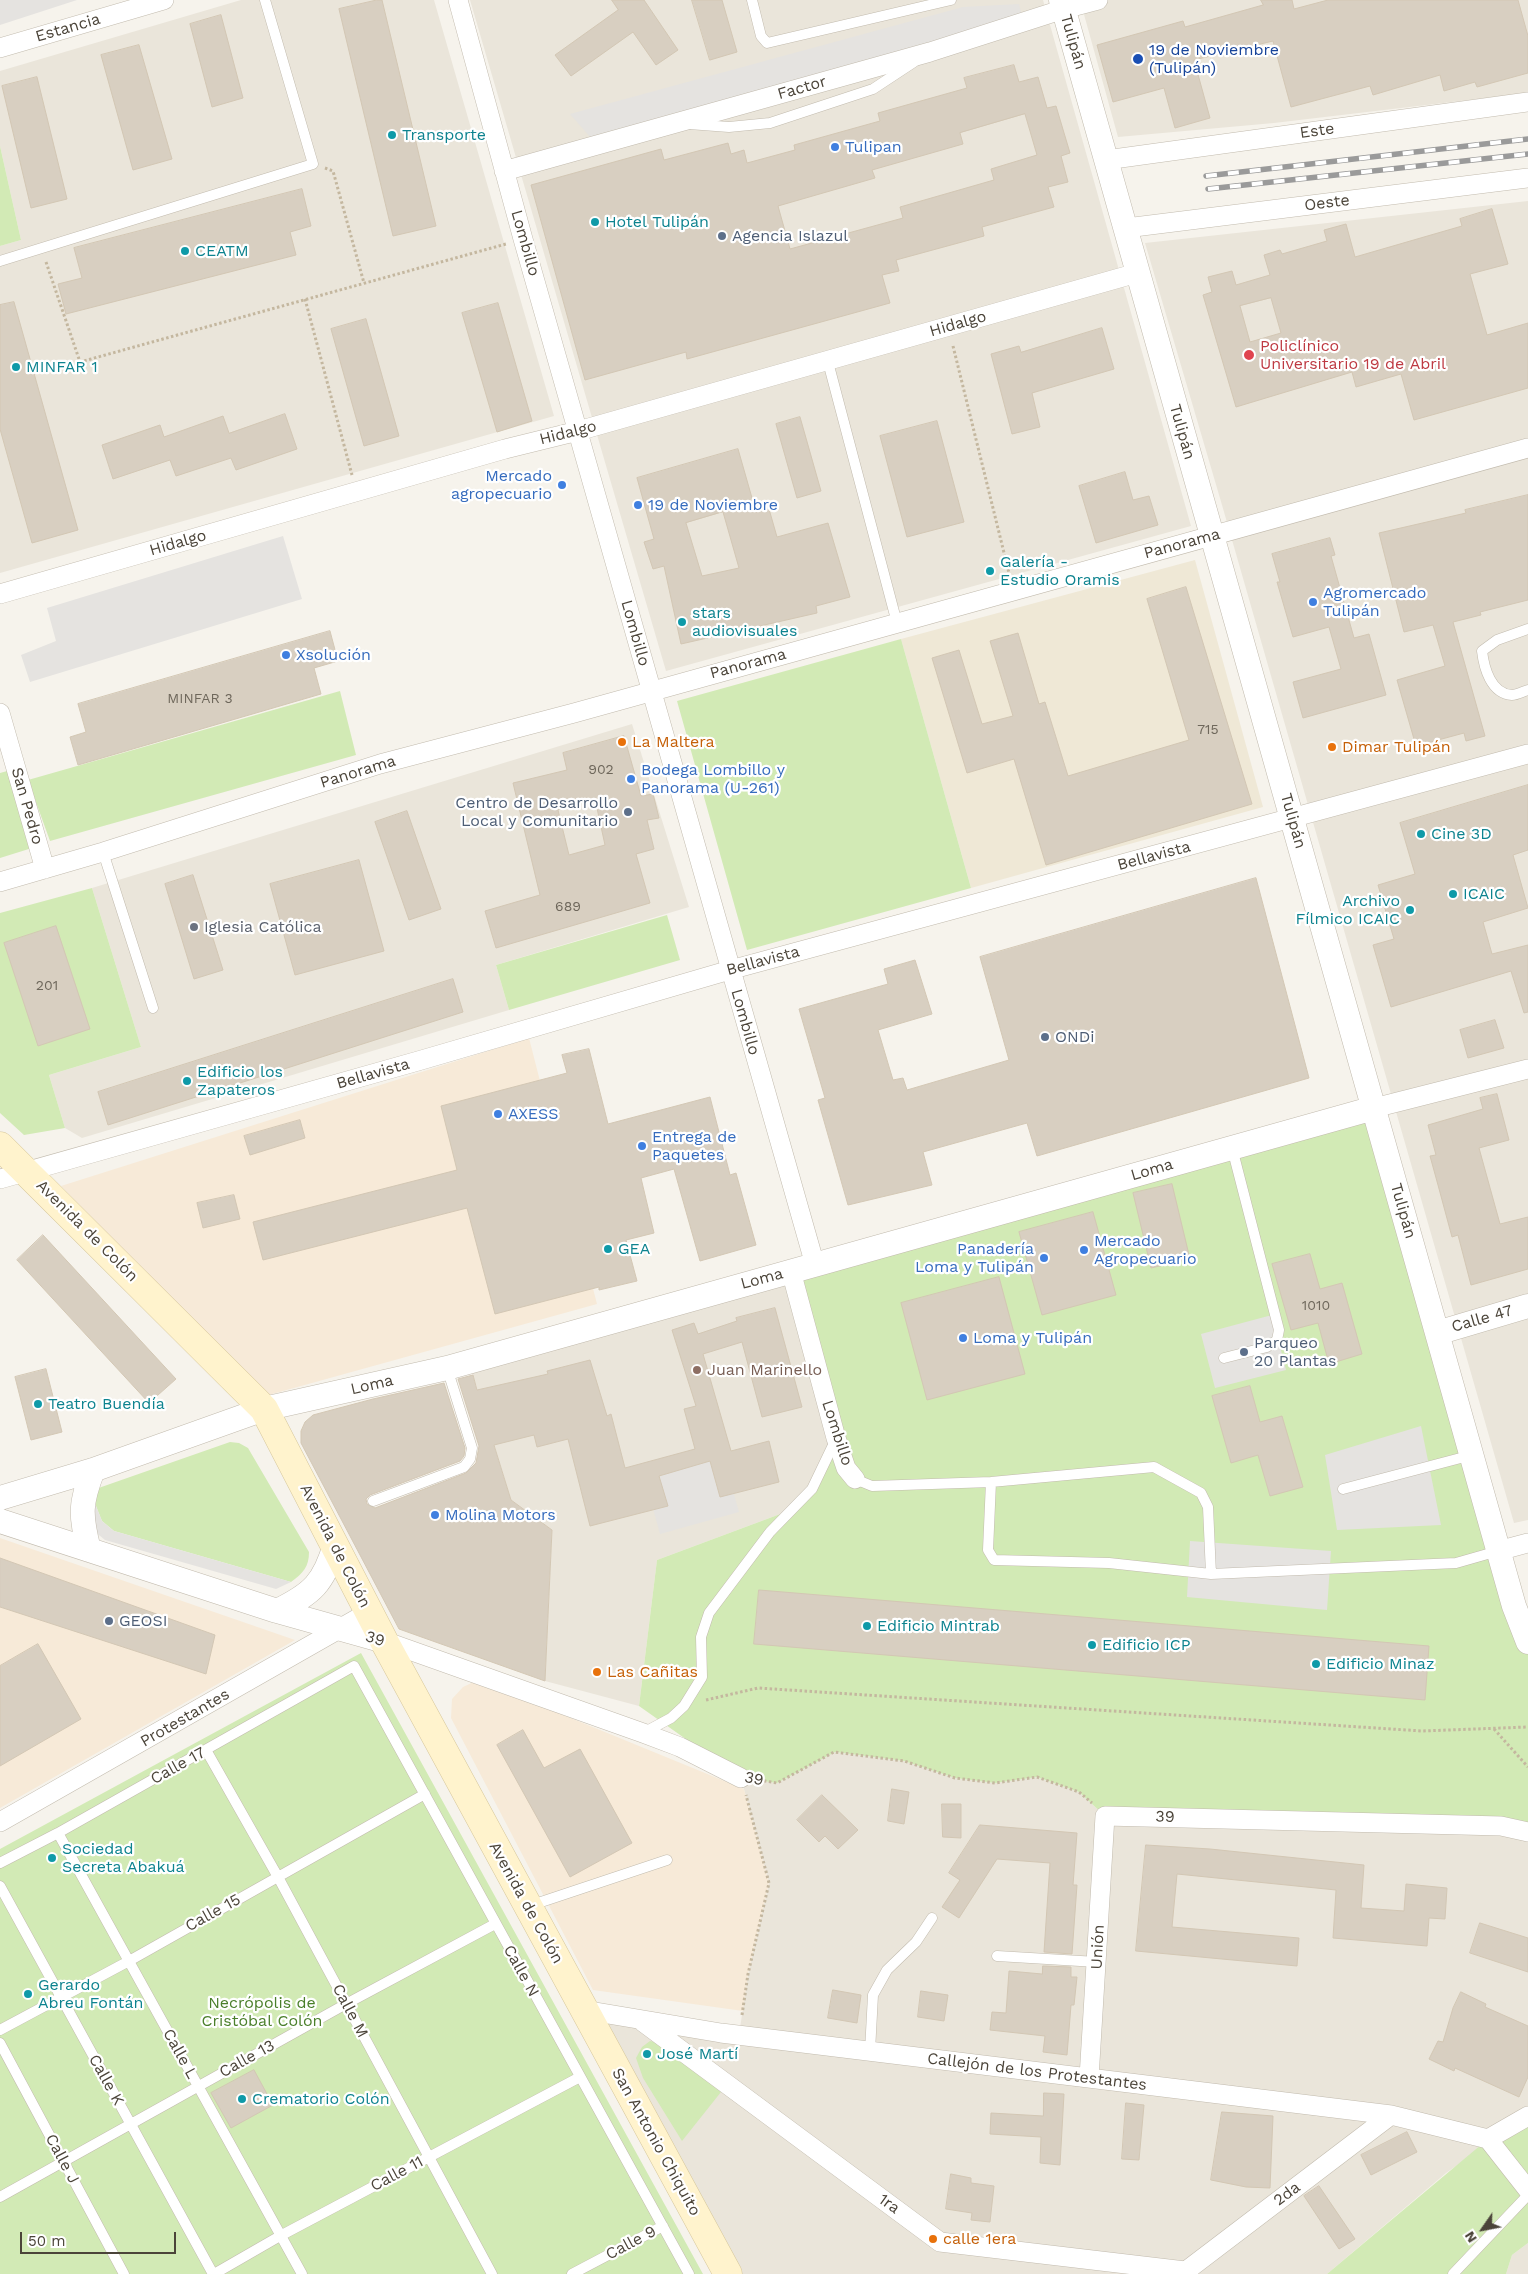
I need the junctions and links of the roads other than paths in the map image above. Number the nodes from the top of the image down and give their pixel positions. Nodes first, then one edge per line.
1 (164, 0) edge
2 (265, 0) edge
3 (458, 0) edge
4 (752, 0) edge
5 (951, 0) edge
6 (1098, 0) edge
7 (1062, 4) edge
8 (0, 48) edge
9 (1528, 102) edge
10 (1106, 160) junction
11 (504, 171) junction
12 (1528, 178) edge
13 (1126, 228) junction
14 (0, 261) edge
15 (1137, 273) junction
16 (828, 362) junction
17 (578, 431) junction
18 (1528, 448) edge
19 (1212, 536) junction
20 (0, 594) edge
21 (897, 623) junction
22 (1528, 629) edge
23 (1528, 690) edge
24 (652, 691) junction
25 (0, 713) edge
26 (1528, 754) edge
27 (1292, 819) junction
28 (103, 852) junction
29 (45, 869) junction
30 (0, 882) edge
31 (730, 970) junction
32 (154, 1008) dead end
33 (1528, 1069) edge
34 (1374, 1108) junction
35 (0, 1146) edge
36 (1232, 1148) junction
37 (27, 1172) junction
38 (0, 1179) edge
39 (815, 1265) junction
40 (791, 1271) junction
41 (1528, 1306) edge
42 (1437, 1332) junction
43 (1224, 1358) dead end
44 (447, 1368) junction
45 (264, 1409) junction
46 (836, 1438) junction
47 (1472, 1455) junction
48 (93, 1470) junction
49 (854, 1479) joint
50 (991, 1482) junction
51 (1343, 1489) dead end
52 (0, 1498) edge
53 (373, 1501) dead end
54 (0, 1520) edge
55 (1528, 1543) edge
56 (335, 1545) junction
57 (88, 1550) junction
58 (1498, 1551) junction
59 (1211, 1574) junction
60 (277, 1611) junction
61 (369, 1612) junction
62 (341, 1629) junction
63 (384, 1640) junction
64 (1528, 1642) edge
65 (354, 1666) joint
66 (643, 1733) junction
67 (206, 1750) junction
68 (741, 1778) road end
69 (425, 1794) junction
70 (1105, 1816) joint
71 (0, 1822) edge
72 (1528, 1832) edge
73 (58, 1833) junction
74 (667, 1860) dead end
75 (0, 1863) edge
76 (278, 1877) junction
77 (0, 1886) edge
78 (528, 1907) junction
79 (932, 1918) dead end
80 (495, 1924) junction
81 (998, 1956) dead end
82 (129, 1961) junction
83 (1097, 1962) junction
84 (61, 1997) junction
85 (346, 2004) junction
86 (584, 2010) junction
87 (640, 2020) junction
88 (0, 2030) edge
89 (0, 2043) edge
90 (870, 2051) junction
91 (580, 2077) junction
92 (1089, 2078) junction
93 (198, 2087) junction
94 (1392, 2115) junction
95 (1528, 2116) edge
96 (130, 2123) junction
97 (1488, 2139) junction
98 (429, 2157) junction
99 (64, 2162) junction
100 (1528, 2190) edge
101 (1528, 2195) edge
102 (0, 2197) edge
103 (663, 2226) junction
104 (280, 2236) junction
105 (1184, 2273) edge
106 (124, 2274) edge
107 (213, 2274) edge
108 (302, 2274) edge
109 (492, 2274) edge
110 (572, 2274) edge
111 (689, 2274) edge
112 (728, 2274) edge
113 (1453, 2274) edge

1 - 8 street, Estancia
2 - 14 lane
3 - 11 street, Lombillo
4 - 5 lane
6 - 7 street, Factor
7 - 10 street, Tulipán
7 - 11 street, Factor
9 - 10 street, Este
10 - 13 street, Tulipán
11 - 17 street, Lombillo
12 - 13 street, Oeste
13 - 15 street, Tulipán
15 - 16 street, Hidalgo
15 - 19 street, Tulipán
16 - 17 street, Hidalgo
16 - 21 lane
17 - 20 street, Hidalgo
17 - 24 street, Lombillo
18 - 19 street, Panorama
19 - 21 street, Panorama
19 - 27 street, Tulipán
21 - 24 street, Panorama
22 - 23 lane
24 - 28 street, Panorama
24 - 31 street, Lombillo
25 - 29 street, San Pedro
26 - 27 street, Bellavista
27 - 31 street, Bellavista
27 - 34 street, Tulipán
28 - 29 street, Panorama
28 - 32 lane
29 - 30 street, Panorama
31 - 37 street, Bellavista
31 - 39 street, Lombillo
33 - 34 street, Loma
34 - 36 street, Loma
34 - 42 street, Tulipán
35 - 37 main road, Avenida de Colón
36 - 39 street, Loma
36 - 43 lane
37 - 38 street, Bellavista
37 - 45 main road, Avenida de Colón
39 - 40 street, Loma
40 - 44 street, Loma
40 - 46 street, Lombillo
41 - 42 street, Calle 47
42 - 47 street, Tulipán
44 - 45 street, Loma
44 - 53 lane
45 - 48 street, Loma
45 - 56 main road, Avenida de Colón
46 - 49 street, Lombillo
46 - 66 lane
47 - 51 lane
47 - 58 street, Tulipán
48 - 52 street, Loma
48 - 57 street
49 - 50 lane
50 - 59 lane
50 - 59 lane
54 - 57 street, 39
55 - 58 street
56 - 60 street
56 - 61 main road, Avenida de Colón
57 - 60 street, 39
58 - 59 lane
58 - 64 street, Tulipán
60 - 62 street, 39
61 - 62 street, Protestantes
61 - 63 main road, Avenida de Colón
62 - 63 street, 39
62 - 71 street, Protestantes
63 - 66 street, 39
63 - 78 main road, Avenida de Colón
65 - 67 lane, Calle 17
65 - 69 lane, Calle N
66 - 68 street, 39
67 - 73 lane, Calle 17
67 - 76 lane, Calle M
69 - 76 lane, Calle 15
69 - 80 lane, Calle N
70 - 72 street, 39
70 - 83 street, Unión
73 - 75 lane, Calle 17
73 - 82 lane, Calle L
74 - 78 lane
76 - 82 lane, Calle 15
76 - 85 lane, Calle M
77 - 84 lane, Calle K
78 - 86 main road, Avenida de Colón
79 - 90 lane
80 - 85 lane, Calle 13
80 - 91 lane, Calle N
81 - 83 lane
82 - 84 lane, Calle 15
82 - 93 lane, Calle L
83 - 92 street, Unión
84 - 88 lane, Calle 15
84 - 96 lane, Calle K
85 - 93 lane, Calle 13
85 - 98 lane, Calle M
86 - 87 street, Callejón de los Protestantes
86 - 112 main road, San Antonio Chiquito
87 - 90 street, Callejón de los Protestantes
87 - 105 street, 1ra
89 - 99 lane, Calle J
90 - 92 street, Callejón de los Protestantes
91 - 98 lane, Calle 11
91 - 103 lane, Calle N
92 - 94 street, Callejón de los Protestantes
93 - 96 lane, Calle 13
93 - 104 lane, Calle L
94 - 97 street, Callejón de los Protestantes
94 - 105 street, 2da
95 - 97 street
96 - 99 lane, Calle 13
96 - 107 lane, Calle K
97 - 100 street
98 - 104 lane, Calle 11
98 - 109 lane, Calle M
99 - 102 lane, Calle 13
99 - 106 lane, Calle J
101 - 113 lane
103 - 110 lane, Calle 9
103 - 111 lane, Calle N
104 - 107 lane, Calle 11
104 - 108 lane, Calle L

